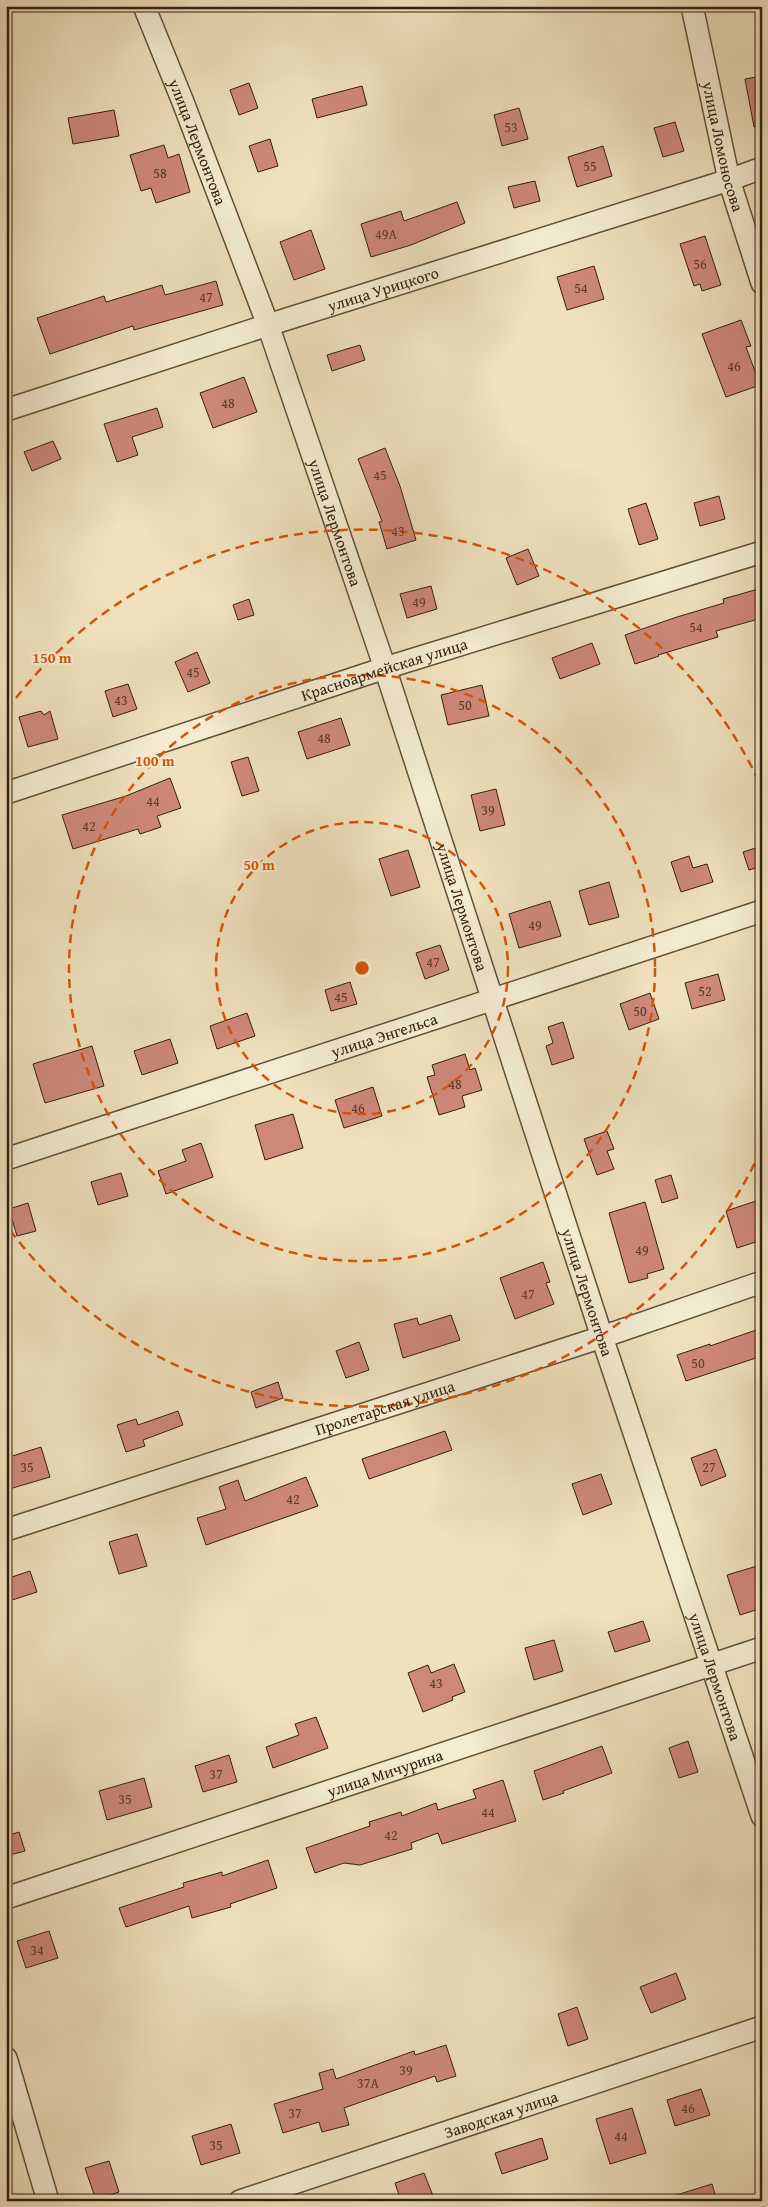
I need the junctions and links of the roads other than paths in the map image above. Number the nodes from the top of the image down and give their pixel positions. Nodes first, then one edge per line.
1 (144, 6) edge
2 (692, 6) edge
3 (762, 168) edge
4 (729, 180) junction
5 (762, 283) edge
6 (268, 325) junction
7 (6, 410) edge
8 (762, 552) edge
9 (385, 668) junction
10 (6, 793) edge
11 (762, 911) edge
12 (492, 998) junction
13 (6, 1159) edge
14 (762, 1282) edge
15 (602, 1337) junction
16 (6, 1530) edge
17 (762, 1648) edge
18 (712, 1664) junction
19 (762, 1816) edge
20 (6, 1898) edge
21 (762, 2027) edge
22 (6, 2058) edge
23 (48, 2201) edge
24 (240, 2201) edge

1 - 6 street, улица Лермонтова
2 - 4 street, улица Ломоносова
3 - 4 street, улица Урицкого
4 - 5 street, улица Ломоносова
4 - 6 street, улица Урицкого
6 - 7 street, улица Урицкого
6 - 9 street, улица Лермонтова
8 - 9 street, Красноармейская улица
9 - 10 street, Красноармейская улица
9 - 12 street, улица Лермонтова
11 - 12 street, улица Энгельса
12 - 13 street, улица Энгельса
12 - 15 street, улица Лермонтова
14 - 15 street, Пролетарская улица
15 - 16 street, Пролетарская улица
15 - 18 street, улица Лермонтова
17 - 18 street, улица Мичурина
18 - 19 street, улица Лермонтова
18 - 20 street, улица Мичурина
21 - 24 street, Заводская улица
22 - 23 street

